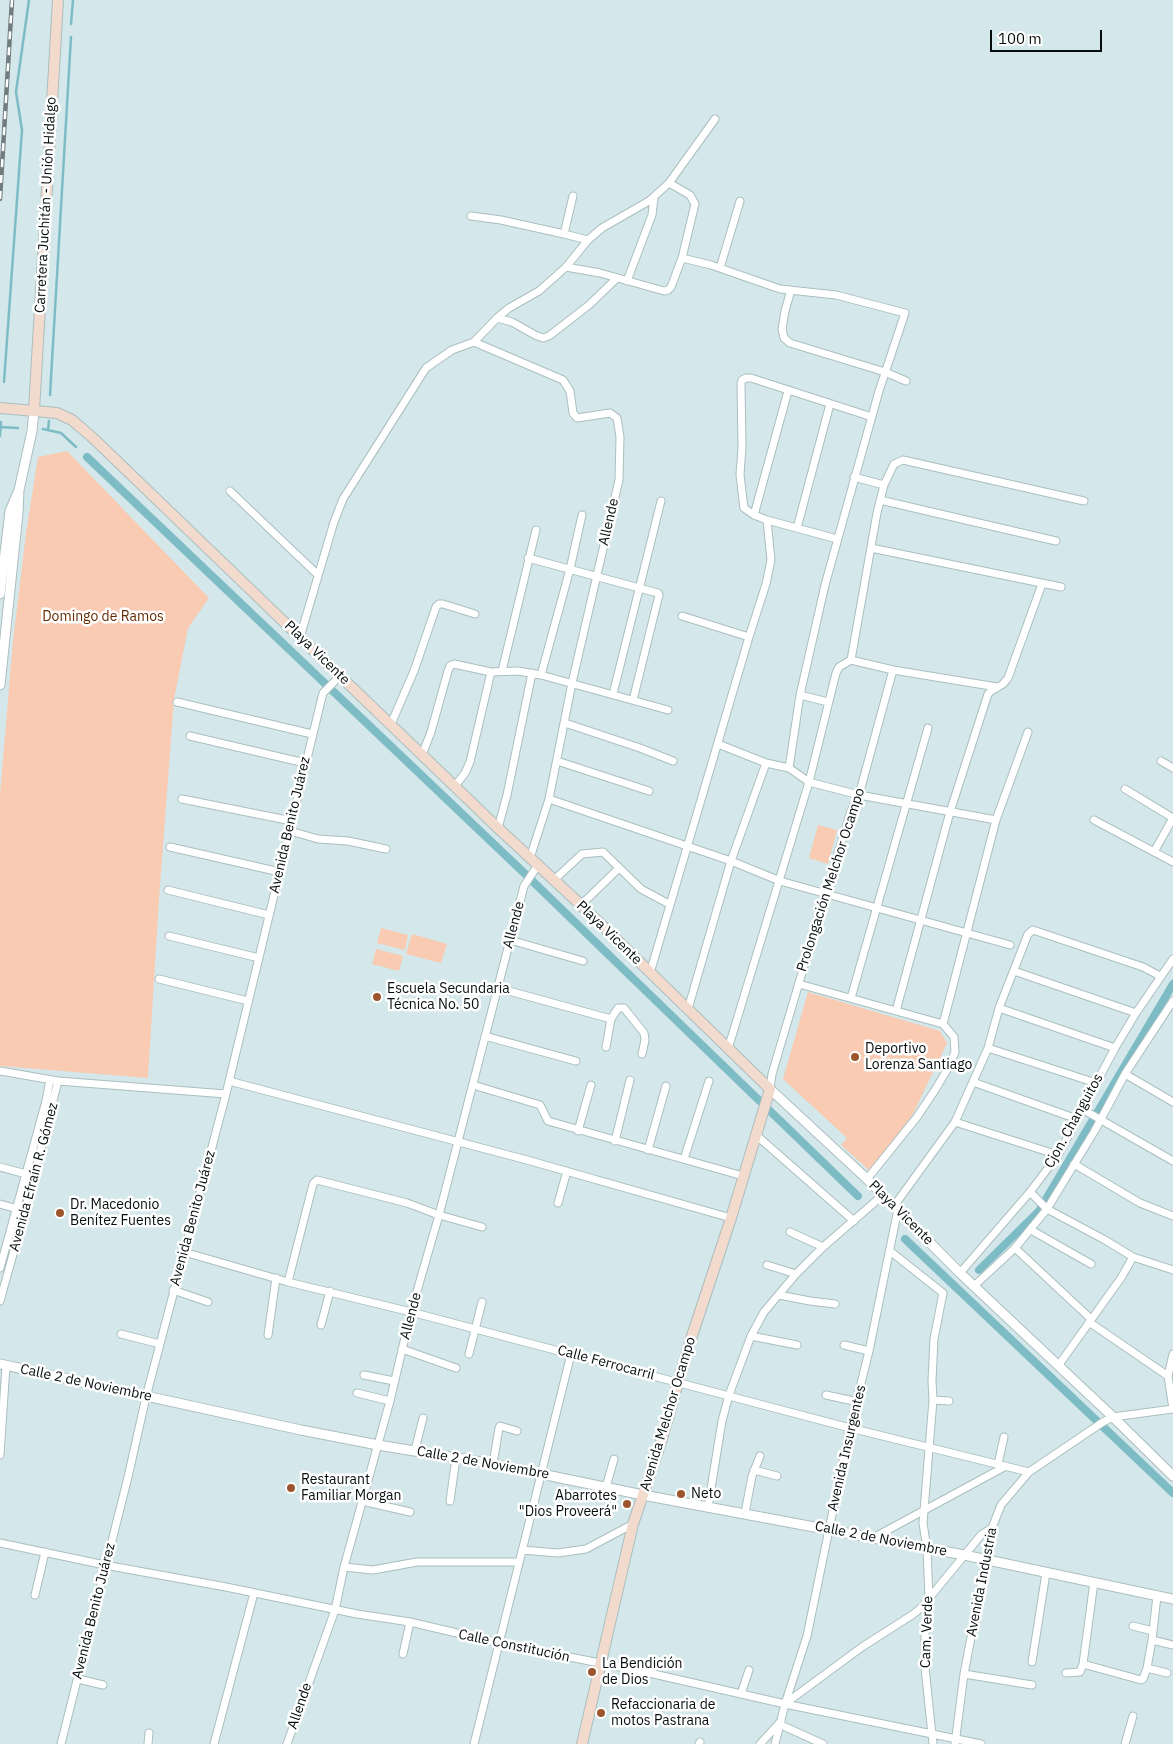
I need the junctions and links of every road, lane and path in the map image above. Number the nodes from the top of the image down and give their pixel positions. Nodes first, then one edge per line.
1 (58, 0) edge
2 (716, 119) dead end
3 (669, 184) junction
4 (573, 196) dead end
5 (654, 197) junction
6 (740, 201) dead end
7 (471, 216) dead end
8 (564, 234) junction
9 (588, 240) junction
10 (682, 258) junction
11 (566, 267) junction
12 (720, 268) junction
13 (618, 278) junction
14 (627, 281) junction
15 (791, 290) junction
16 (497, 318) junction
17 (474, 342) junction
18 (885, 372) junction
19 (906, 381) dead end
20 (788, 390) junction
21 (830, 404) junction
22 (0, 408) edge
23 (34, 410) junction
24 (872, 417) junction
25 (854, 477) junction
26 (884, 484) junction
27 (230, 491) dead end
28 (880, 500) junction
29 (661, 501) dead end
30 (1084, 501) dead end
31 (754, 515) junction
32 (582, 516) dead end
33 (767, 520) junction
34 (797, 528) junction
35 (536, 530) dead end
36 (837, 539) junction
37 (1056, 541) dead end
38 (871, 548) junction
39 (528, 558) junction
40 (570, 569) junction
41 (318, 575) junction
42 (596, 576) junction
43 (1042, 584) junction
44 (640, 588) junction
45 (1061, 588) dead end
46 (3, 594) edge
47 (475, 614) dead end
48 (682, 616) dead end
49 (300, 637) junction
50 (749, 637) junction
51 (851, 660) junction
52 (893, 670) junction
53 (502, 671) junction
54 (491, 672) junction
55 (532, 673) junction
56 (541, 675) junction
57 (340, 676) junction
58 (572, 683) junction
59 (0, 685) edge
60 (997, 688) junction
61 (613, 694) junction
62 (800, 695) junction
63 (633, 700) junction
64 (178, 702) dead end
65 (828, 702) junction
66 (668, 710) dead end
67 (565, 723) junction
68 (391, 724) junction
69 (928, 728) dead end
70 (1028, 732) dead end
71 (312, 734) junction
72 (190, 736) dead end
73 (718, 744) junction
74 (422, 754) junction
75 (557, 761) junction
76 (673, 761) dead end
77 (1161, 761) dead end
78 (305, 763) junction
79 (766, 763) junction
80 (789, 768) junction
81 (1173, 768) edge
82 (809, 782) junction
83 (455, 786) junction
84 (1125, 789) dead end
85 (649, 791) dead end
86 (859, 795) junction
87 (182, 799) dead end
88 (548, 800) junction
89 (908, 805) junction
90 (950, 812) junction
91 (1173, 818) edge
92 (996, 820) junction
93 (1094, 820) dead end
94 (292, 822) junction
95 (498, 828) junction
96 (290, 831) junction
97 (687, 846) junction
98 (170, 847) dead end
99 (386, 848) dead end
100 (1154, 852) junction
101 (530, 858) junction
102 (731, 861) junction
103 (1173, 862) edge
104 (535, 869) junction
105 (618, 869) junction
106 (280, 872) junction
107 (554, 880) junction
108 (780, 881) junction
109 (168, 890) dead end
110 (827, 895) junction
111 (669, 904) junction
112 (581, 905) junction
113 (876, 909) junction
114 (269, 915) junction
115 (920, 921) junction
116 (967, 934) junction
117 (169, 936) dead end
118 (510, 940) junction
119 (1010, 946) dead end
120 (259, 958) junction
121 (1173, 959) edge
122 (583, 961) dead end
123 (1014, 971) junction
124 (650, 973) junction
125 (1160, 976) junction
126 (159, 978) dead end
127 (801, 984) junction
128 (498, 988) junction
129 (851, 998) junction
130 (248, 1001) junction
131 (1173, 1001) edge
132 (999, 1008) junction
133 (688, 1009) junction
134 (896, 1011) junction
135 (1136, 1013) junction
136 (610, 1019) junction
137 (943, 1024) junction
138 (485, 1036) junction
139 (606, 1047) dead end
140 (988, 1048) junction
141 (1115, 1048) junction
142 (728, 1049) junction
143 (642, 1054) dead end
144 (576, 1061) dead end
145 (0, 1071) edge
146 (1125, 1074) junction
147 (630, 1080) dead end
148 (54, 1081) junction
149 (229, 1081) junction
150 (708, 1081) dead end
151 (973, 1082) junction
152 (1096, 1083) junction
153 (473, 1085) junction
154 (591, 1085) dead end
155 (666, 1086) dead end
156 (226, 1094) junction
157 (768, 1094) junction
158 (1173, 1102) edge
159 (1085, 1111) junction
160 (1077, 1119) junction
161 (1097, 1119) junction
162 (955, 1122) junction
163 (578, 1131) junction
164 (756, 1135) junction
165 (615, 1141) junction
166 (458, 1143) junction
167 (648, 1150) junction
168 (1058, 1155) junction
169 (684, 1159) junction
170 (1173, 1161) edge
171 (1074, 1164) junction
172 (0, 1168) edge
173 (568, 1172) junction
174 (26, 1174) junction
175 (743, 1176) junction
176 (867, 1179) junction
177 (1032, 1194) junction
178 (884, 1195) junction
179 (558, 1203) dead end
180 (0, 1204) edge
181 (896, 1207) junction
182 (16, 1208) junction
183 (1046, 1208) junction
184 (25, 1211) junction
185 (439, 1215) junction
186 (1173, 1216) edge
187 (731, 1218) junction
188 (854, 1221) junction
189 (482, 1227) dead end
190 (1031, 1230) junction
191 (790, 1232) dead end
192 (823, 1247) junction
193 (2, 1248) edge
194 (1015, 1248) junction
195 (890, 1251) junction
196 (184, 1252) junction
197 (1133, 1257) junction
198 (1091, 1264) dead end
199 (767, 1265) dead end
200 (0, 1268) edge
201 (1173, 1270) edge
202 (960, 1273) junction
203 (796, 1274) junction
204 (276, 1278) junction
205 (288, 1282) junction
206 (974, 1286) junction
207 (173, 1290) junction
208 (330, 1291) junction
209 (779, 1295) junction
210 (0, 1301) edge
211 (208, 1302) dead end
212 (482, 1302) dead end
213 (835, 1304) dead end
214 (411, 1312) junction
215 (1090, 1321) junction
216 (321, 1325) dead end
217 (475, 1330) junction
218 (122, 1334) dead end
219 (268, 1335) dead end
220 (751, 1336) junction
221 (160, 1344) junction
222 (797, 1344) dead end
223 (844, 1345) dead end
224 (402, 1349) junction
225 (870, 1351) junction
226 (469, 1354) dead end
227 (571, 1354) junction
228 (1173, 1354) edge
229 (3, 1365) edge
230 (1058, 1366) junction
231 (456, 1368) dead end
232 (364, 1374) dead end
233 (1168, 1376) junction
234 (394, 1381) junction
235 (678, 1382) junction
236 (356, 1393) dead end
237 (729, 1395) junction
238 (826, 1395) dead end
239 (146, 1397) junction
240 (933, 1400) junction
241 (390, 1401) junction
242 (949, 1401) dead end
243 (858, 1402) junction
244 (1173, 1409) edge
245 (423, 1418) dead end
246 (1111, 1418) junction
247 (850, 1428) junction
248 (517, 1431) dead end
249 (1004, 1437) dead end
250 (378, 1445) junction
251 (930, 1448) junction
252 (416, 1450) junction
253 (0, 1455) edge
254 (760, 1456) dead end
255 (456, 1458) junction
256 (614, 1459) dead end
257 (493, 1464) junction
258 (998, 1464) junction
259 (1006, 1466) junction
260 (754, 1470) junction
261 (1029, 1472) junction
262 (543, 1473) junction
263 (777, 1476) dead end
264 (1173, 1476) edge
265 (606, 1487) junction
266 (643, 1495) junction
267 (450, 1501) dead end
268 (362, 1502) junction
269 (708, 1507) junction
270 (924, 1510) junction
271 (410, 1512) dead end
272 (745, 1513) junction
273 (633, 1524) junction
274 (992, 1528) junction
275 (829, 1529) junction
276 (873, 1538) junction
277 (0, 1543) edge
278 (927, 1549) junction
279 (522, 1550) junction
280 (45, 1552) junction
281 (964, 1555) junction
282 (986, 1560) junction
283 (519, 1562) junction
284 (105, 1565) junction
285 (344, 1567) junction
286 (1046, 1573) junction
287 (1094, 1582) junction
288 (254, 1593) junction
289 (35, 1595) dead end
290 (1157, 1596) junction
291 (929, 1598) junction
292 (1173, 1599) edge
293 (335, 1610) junction
294 (410, 1622) junction
295 (1133, 1626) dead end
296 (1153, 1631) junction
297 (1152, 1640) junction
298 (499, 1643) junction
299 (1173, 1645) edge
300 (403, 1654) dead end
301 (1032, 1662) dead end
302 (600, 1664) junction
303 (1083, 1664) junction
304 (1147, 1668) junction
305 (749, 1670) dead end
306 (1167, 1672) dead end
307 (1066, 1673) dead end
308 (964, 1674) junction
309 (78, 1680) junction
310 (104, 1685) dead end
311 (1032, 1685) dead end
312 (740, 1694) junction
313 (785, 1704) junction
314 (1134, 1716) dead end
315 (781, 1723) junction
316 (149, 1733) dead end
317 (932, 1734) junction
318 (955, 1742) edge
319 (61, 1744) edge
320 (148, 1744) edge
321 (214, 1744) edge
322 (287, 1744) edge
323 (474, 1744) edge
324 (582, 1744) edge
325 (760, 1744) edge
326 (775, 1744) edge
327 (823, 1744) edge
328 (933, 1744) edge
329 (981, 1744) edge
330 (1125, 1744) edge

1 - 23 main road, Carretera Juchitán - Unión Hidalgo
2 - 3 street
3 - 5 street
3 - 10 street
4 - 8 street
5 - 9 street
5 - 14 street
6 - 12 street
7 - 8 street
8 - 9 street
9 - 11 street
10 - 12 street
10 - 14 street
11 - 13 street
11 - 16 street
12 - 15 street
13 - 14 street
13 - 16 street
15 - 18 street
15 - 18 street
16 - 17 street
17 - 41 street
17 - 42 street, Allende
18 - 19 street
18 - 24 street
20 - 21 street
20 - 31 street
20 - 31 street
21 - 24 street
21 - 34 street
22 - 23 main road, Playa Vicente
23 - 46 street
23 - 49 main road, Playa Vicente
24 - 25 street
25 - 26 street
25 - 36 street
26 - 28 street
26 - 30 street
27 - 41 street
28 - 37 street
28 - 38 street
29 - 44 street
31 - 33 street
32 - 40 street
33 - 34 street
33 - 50 street
34 - 36 street
35 - 39 street
36 - 62 street
38 - 43 street
38 - 51 street
39 - 40 street
39 - 53 street
40 - 42 street
40 - 56 street
41 - 49 street
42 - 44 street
42 - 58 street, Allende
43 - 45 street
43 - 60 street
44 - 61 street
44 - 63 street
46 - 59 street
47 - 68 street
48 - 50 street
49 - 57 main road, Playa Vicente
50 - 73 street
51 - 52 street
51 - 65 street
52 - 60 street
52 - 86 street, Prolongación Melchor Ocampo
53 - 54 street
53 - 55 street
54 - 74 street
54 - 83 street
55 - 56 street
55 - 95 street
56 - 58 street
57 - 68 main road, Playa Vicente
57 - 71 street, Avenida Benito Juárez
58 - 61 street
58 - 67 street, Allende
60 - 90 street
61 - 63 street
62 - 65 street
62 - 80 street
63 - 66 street
64 - 71 street
65 - 82 street
67 - 75 street, Allende
67 - 76 street
68 - 74 main road, Playa Vicente
69 - 89 street
70 - 92 street
71 - 78 street, Avenida Benito Juárez
72 - 78 street
73 - 79 street
73 - 97 street
74 - 83 main road, Playa Vicente
75 - 85 street
75 - 88 street, Allende
77 - 81 street
78 - 94 street, Avenida Benito Juárez
79 - 80 street
79 - 102 street
80 - 82 street
82 - 86 street
82 - 108 street
83 - 95 main road, Playa Vicente
84 - 91 street
86 - 89 street
86 - 110 street, Prolongación Melchor Ocampo
87 - 94 street
88 - 97 street
88 - 101 street, Allende
89 - 90 street
89 - 113 street
90 - 92 street
90 - 115 street
91 - 100 street
92 - 116 street
93 - 100 street
94 - 96 street, Avenida Benito Juárez
95 - 101 main road, Playa Vicente
96 - 99 street
96 - 106 street, Avenida Benito Juárez
97 - 102 street
97 - 111 street
98 - 106 street
100 - 103 street
101 - 104 main road, Playa Vicente
102 - 108 street
102 - 133 street
104 - 107 main road, Playa Vicente
104 - 118 street, Allende
105 - 107 street
105 - 111 street
105 - 112 street
106 - 114 street, Avenida Benito Juárez
107 - 112 main road, Playa Vicente
108 - 110 street
108 - 142 street
109 - 114 street
110 - 113 street
110 - 127 street, Prolongación Melchor Ocampo
111 - 124 street
112 - 124 main road, Playa Vicente
113 - 115 street
113 - 129 street
114 - 120 street, Avenida Benito Juárez
115 - 116 street
115 - 134 street
116 - 119 street
116 - 137 street
117 - 120 street
118 - 122 street
118 - 128 street, Allende
120 - 130 street, Avenida Benito Juárez
121 - 125 street, Cjon. Changuitos
123 - 125 street
123 - 132 street
123 - 135 street
124 - 133 main road, Playa Vicente
125 - 135 street, Cjon. Changuitos
126 - 130 street
127 - 129 street
127 - 157 street, Prolongación Melchor Ocampo
128 - 136 street
128 - 138 street, Allende
129 - 134 street
130 - 149 street, Avenida Benito Juárez
131 - 146 street, Cjon. Changuitos
132 - 140 street
132 - 141 street
133 - 142 main road, Playa Vicente
134 - 137 street
135 - 141 street, Cjon. Changuitos
136 - 139 street
136 - 143 street
137 - 176 street
138 - 144 street
138 - 153 street, Allende
140 - 151 street
140 - 152 street
141 - 152 street, Cjon. Changuitos
142 - 157 main road, Playa Vicente
145 - 148 street
146 - 158 street
146 - 161 street, Cjon. Changuitos
147 - 165 street
148 - 156 street
148 - 174 street, Avenida Efraín R. Gómez
148 - 184 street, Avenida Efraín R. Gómez
149 - 156 street, Avenida Benito Juárez
149 - 166 street
150 - 169 street
151 - 160 street
151 - 162 street
152 - 159 street, Cjon. Changuitos
153 - 163 street
153 - 166 street, Allende
154 - 163 street
155 - 167 street
156 - 196 street, Avenida Benito Juárez
157 - 164 main road, Avenida Melchor Ocampo
157 - 176 street, Playa Vicente
159 - 160 street, Cjon. Changuitos
159 - 161 street
160 - 168 street, Cjon. Changuitos
161 - 170 street
161 - 171 street, Cjon. Changuitos
162 - 168 street
162 - 181 street
163 - 165 street
164 - 175 main road, Avenida Melchor Ocampo
164 - 188 street
165 - 167 street
166 - 173 street
166 - 185 street, Allende
167 - 169 street
168 - 177 street, Cjon. Changuitos
169 - 175 street
171 - 183 street, Cjon. Changuitos
171 - 186 street
172 - 174 street
173 - 179 street
173 - 187 street
174 - 182 street, Avenida Efraín R. Gómez
175 - 187 main road, Avenida Melchor Ocampo
176 - 178 street, Playa Vicente
177 - 183 street
177 - 202 street, Cjon. Changuitos
178 - 181 street, Playa Vicente
178 - 188 street
180 - 182 street
181 - 195 street, Avenida Insurgentes
181 - 202 street, Playa Vicente
182 - 184 street
182 - 193 street, Avenida Efraín R. Gómez
183 - 190 street, Cjon. Changuitos
183 - 197 street
184 - 210 street, Avenida Efraín R. Gómez
185 - 189 street
185 - 205 street
185 - 214 street, Allende
187 - 235 main road, Avenida Melchor Ocampo
188 - 192 street
190 - 194 street, Cjon. Changuitos
190 - 198 street
191 - 192 street
192 - 203 street
193 - 200 street, Avenida Efraín R. Gómez
194 - 206 street, Cjon. Changuitos
194 - 215 street
195 - 225 street, Avenida Insurgentes
195 - 240 street
196 - 204 street, Calle Ferrocarril
196 - 207 street, Avenida Benito Juárez
197 - 201 street
197 - 215 street
199 - 203 street
202 - 206 street, Playa Vicente
203 - 209 street
204 - 205 street, Calle Ferrocarril
204 - 219 street
205 - 208 street, Calle Ferrocarril
206 - 230 street, Playa Vicente
207 - 211 street
207 - 221 street, Avenida Benito Juárez
208 - 214 street, Calle Ferrocarril
208 - 216 street
209 - 213 street
209 - 220 street
212 - 217 street
214 - 217 street, Calle Ferrocarril
214 - 224 street, Allende
215 - 230 street
215 - 233 street
217 - 226 street
217 - 227 street, Calle Ferrocarril
218 - 221 street
220 - 222 street
220 - 237 street
221 - 239 street, Avenida Benito Juárez
223 - 225 street
224 - 231 street
224 - 234 street, Allende
225 - 243 street, Avenida Insurgentes
227 - 235 street, Calle Ferrocarril
227 - 262 street
228 - 233 street
229 - 239 street, Calle 2 de Noviembre
229 - 253 street
230 - 246 street, Playa Vicente
232 - 234 street
233 - 244 street
234 - 241 street, Allende
235 - 237 street, Calle Ferrocarril
235 - 266 main road, Avenida Melchor Ocampo
236 - 241 street
237 - 247 street, Calle Ferrocarril
237 - 269 street
238 - 243 street
239 - 250 street, Calle 2 de Noviembre
239 - 284 street, Avenida Benito Juárez
240 - 242 street
240 - 251 street
241 - 250 street, Allende
243 - 247 street, Avenida Insurgentes
244 - 246 street
245 - 252 street
246 - 261 street, Avenida Industria
246 - 264 street, Playa Vicente
247 - 251 street, Calle Ferrocarril
247 - 275 street, Avenida Insurgentes
248 - 257 street
249 - 258 street
250 - 252 street, Calle 2 de Noviembre
250 - 268 street, Allende
251 - 258 street, Calle Ferrocarril
251 - 270 street
252 - 255 street, Calle 2 de Noviembre
254 - 260 street
255 - 257 street, Calle 2 de Noviembre
255 - 267 street
256 - 265 street
257 - 262 street, Calle 2 de Noviembre
258 - 259 street, Calle Ferrocarril
259 - 261 street, Calle Ferrocarril
259 - 270 street
260 - 263 street
260 - 272 street
261 - 274 street, Avenida Industria
262 - 265 street, Calle 2 de Noviembre
262 - 279 street
265 - 266 street, Calle 2 de Noviembre
266 - 269 street, Calle 2 de Noviembre
266 - 273 main road, Avenida Melchor Ocampo
268 - 271 street
268 - 285 street, Allende
269 - 272 street, Calle 2 de Noviembre
270 - 276 street
270 - 278 street
272 - 275 street, Calle 2 de Noviembre
273 - 279 street
273 - 302 main road, Avenida Melchor Ocampo
274 - 281 street
274 - 282 street, Avenida Industria
275 - 276 street, Calle 2 de Noviembre
275 - 313 street, Avenida Insurgentes
276 - 278 street, Calle 2 de Noviembre
277 - 280 street, Calle Constitución
278 - 281 street, Calle 2 de Noviembre
278 - 291 street, Cam. Verde
279 - 283 street
280 - 284 street, Calle Constitución
280 - 289 street
281 - 282 street, Calle 2 de Noviembre
281 - 291 street
282 - 286 street, Calle 2 de Noviembre
282 - 308 street, Avenida Industria
283 - 285 street
283 - 298 street
284 - 288 street, Calle Constitución
284 - 309 street, Avenida Benito Juárez
285 - 293 street, Allende
286 - 287 street, Calle 2 de Noviembre
286 - 301 street
287 - 290 street, Calle 2 de Noviembre
287 - 303 street
288 - 293 street, Calle Constitución
288 - 321 street
290 - 292 street, Calle 2 de Noviembre
290 - 296 street
291 - 313 street
291 - 317 street, Cam. Verde
293 - 294 street, Calle Constitución
293 - 322 street, Allende
294 - 298 street, Calle Constitución
294 - 300 street
295 - 296 street
296 - 297 street
297 - 299 street
297 - 304 street
298 - 302 street, Calle Constitución
298 - 323 street
302 - 312 street, Calle Constitución
302 - 324 main road, Avenida Melchor Ocampo
303 - 304 street
303 - 307 street
304 - 306 street
305 - 312 street
308 - 311 street
308 - 318 street, Avenida Industria
309 - 310 street
309 - 319 street, Avenida Benito Juárez
312 - 313 street, Calle Constitución
313 - 315 street, Avenida Insurgentes
313 - 317 street, Calle Constitución
314 - 330 street
315 - 325 street
315 - 326 street, Avenida Insurgentes
315 - 327 street
316 - 320 street
317 - 318 street, Calle Constitución
317 - 328 street, Cam. Verde
318 - 329 street, Calle Constitución

